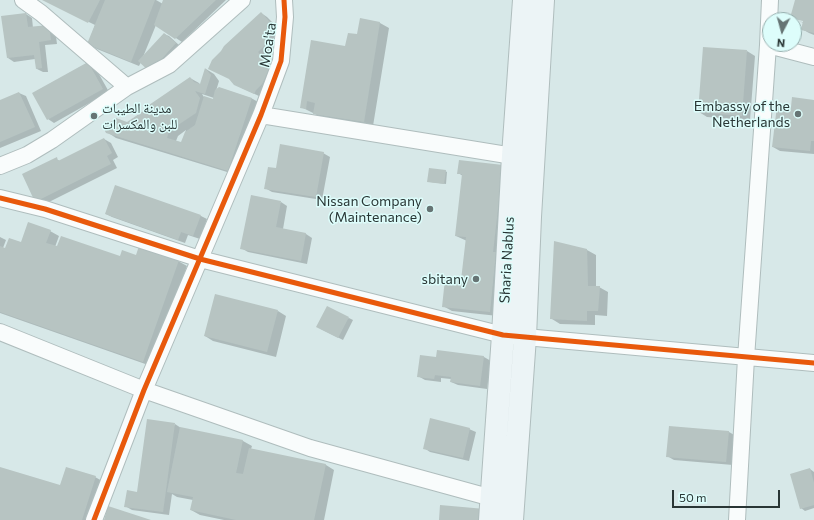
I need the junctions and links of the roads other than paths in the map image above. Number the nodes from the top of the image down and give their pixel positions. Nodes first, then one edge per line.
1 (23, 0) edge
2 (242, 0) edge
3 (284, 0) edge
4 (524, 0) edge
5 (543, 0) edge
6 (770, 0) edge
7 (769, 12) edge
8 (768, 52) edge
9 (795, 52) edge
10 (814, 57) edge
11 (127, 87) junction
12 (261, 115) junction
13 (513, 156) junction
14 (0, 166) edge
15 (0, 198) edge
16 (200, 259) junction
17 (0, 332) edge
18 (503, 335) junction
19 (525, 337) junction
20 (746, 358) junction
21 (814, 363) edge
22 (144, 390) junction
23 (505, 507) edge
24 (94, 520) edge
25 (490, 520) edge
26 (737, 520) edge

1 - 11 street
2 - 11 street
3 - 12 street, Moa'ta
4 - 13 main road, Sharia Nablus
5 - 19 main road, Sharia Nablus
6 - 7 street
8 - 20 street
9 - 10 street
11 - 14 street
12 - 13 street
12 - 16 street, Moa'ta
13 - 18 main road, Sharia Nablus
15 - 16 street
16 - 18 street
16 - 22 street, Moa'ta
17 - 22 street
18 - 19 street
18 - 23 main road, Sharia Nablus
19 - 20 street
19 - 23 main road, Sharia Nablus
20 - 21 street
20 - 26 street
22 - 23 street
22 - 24 street, Moa'ta
23 - 25 main road, Sharia Nablus

